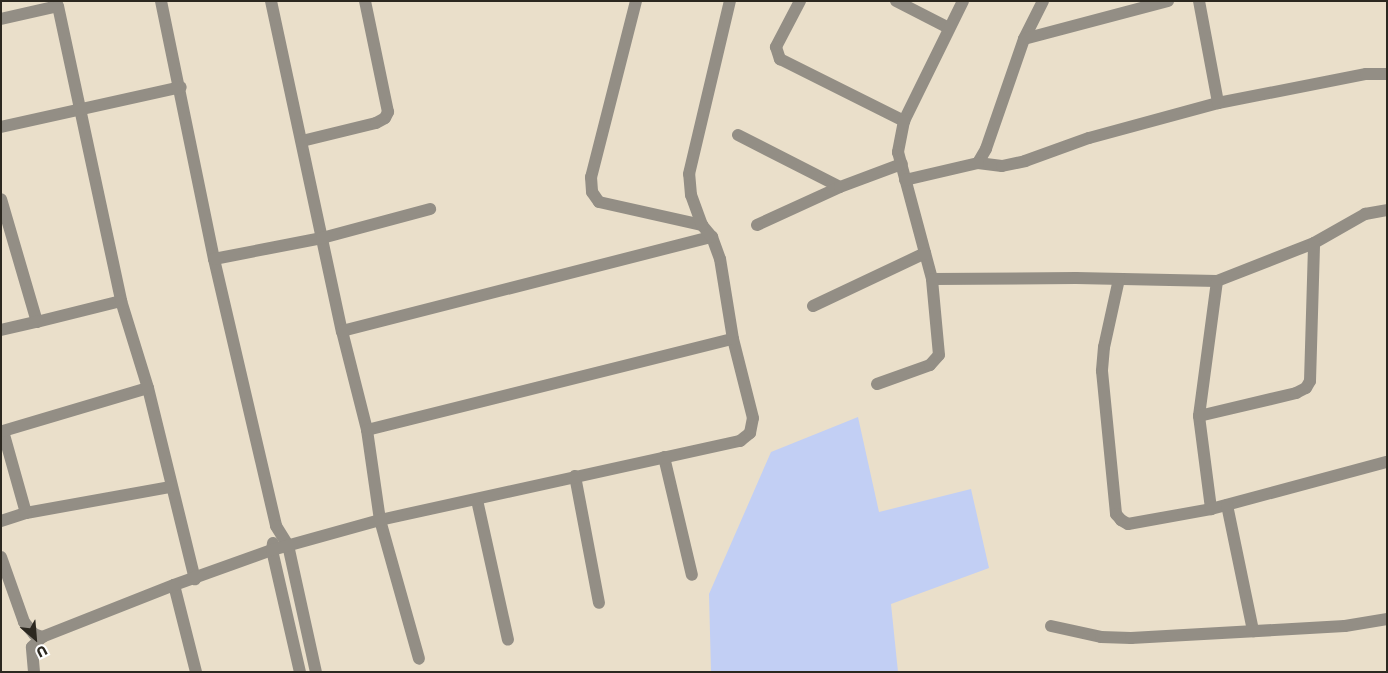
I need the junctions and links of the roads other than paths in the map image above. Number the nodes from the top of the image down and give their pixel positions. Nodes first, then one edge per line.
1 (161, 1) edge
2 (271, 1) edge
3 (365, 1) edge
4 (636, 1) edge
5 (730, 1) edge
6 (800, 1) edge
7 (896, 1) edge
8 (963, 1) edge
9 (1043, 1) edge
10 (1168, 1) edge
11 (1199, 1) edge
12 (57, 4) edge
13 (1, 19) edge
14 (949, 28) junction
15 (1024, 39) junction
16 (1387, 74) edge
17 (180, 87) junction
18 (1218, 103) junction
19 (79, 110) junction
20 (904, 121) junction
21 (1, 127) edge
22 (738, 135) dead end
23 (302, 141) junction
24 (978, 163) junction
25 (902, 164) junction
26 (905, 180) junction
27 (840, 187) junction
28 (1, 199) edge
29 (430, 209) dead end
30 (1387, 210) edge
31 (702, 225) junction
32 (757, 225) dead end
33 (712, 237) junction
34 (322, 238) junction
35 (1314, 243) junction
36 (925, 253) junction
37 (214, 259) junction
38 (932, 279) junction
39 (1118, 279) junction
40 (1217, 281) junction
41 (121, 301) junction
42 (813, 306) dead end
43 (37, 322) junction
44 (1, 330) edge
45 (342, 331) junction
46 (733, 339) junction
47 (876, 384) dead end
48 (148, 388) junction
49 (1199, 416) junction
50 (2, 427) edge
51 (367, 430) junction
52 (664, 457) junction
53 (1387, 462) edge
54 (574, 476) junction
55 (171, 487) junction
56 (477, 500) junction
57 (1226, 504) junction
58 (1211, 509) junction
59 (26, 513) junction
60 (380, 520) junction
61 (1, 521) edge
62 (276, 526) junction
63 (288, 545) junction
64 (272, 550) junction
65 (1, 557) edge
66 (692, 574) dead end
67 (195, 579) junction
68 (174, 585) junction
69 (599, 604) dead end
70 (1387, 619) edge
71 (1051, 626) dead end
72 (1253, 631) junction
73 (42, 638) junction
74 (508, 640) dead end
75 (419, 659) dead end
76 (34, 672) edge
77 (196, 672) edge
78 (300, 672) edge
79 (316, 672) edge

1 - 17 street
2 - 23 street
3 - 23 street
4 - 31 street
5 - 31 street
6 - 20 street
7 - 14 street
8 - 14 street
9 - 15 street
10 - 15 street
11 - 18 street
12 - 13 street
12 - 19 street
14 - 20 street
15 - 24 street
16 - 18 street
17 - 19 street
17 - 37 street
18 - 24 street
19 - 21 street
19 - 41 street
20 - 25 street
22 - 27 street
23 - 34 street
24 - 26 street
25 - 26 street
25 - 27 street
26 - 36 street
27 - 32 street
28 - 43 street
29 - 34 street
30 - 35 street
31 - 33 street
33 - 45 street
33 - 46 street
34 - 37 street
34 - 45 street
35 - 40 street
35 - 49 street
36 - 38 street
36 - 42 street
37 - 62 street
38 - 39 street
38 - 47 street
39 - 40 street
39 - 58 street
40 - 49 street
41 - 43 street
41 - 48 street
43 - 44 street
45 - 51 street
46 - 51 street
46 - 52 street
48 - 50 street
48 - 55 street
49 - 58 street
50 - 59 street
51 - 60 street
52 - 54 street
52 - 66 street
53 - 57 street
54 - 56 street
54 - 69 street
55 - 59 street
55 - 67 street
56 - 60 street
56 - 74 street
57 - 58 street
57 - 72 street
59 - 61 street
60 - 63 street
60 - 75 street
62 - 63 street
62 - 64 street
63 - 64 street
63 - 79 street
64 - 67 street
64 - 78 street
65 - 73 street
67 - 68 street
68 - 73 street
68 - 77 street
70 - 72 street
71 - 72 street
73 - 76 street

